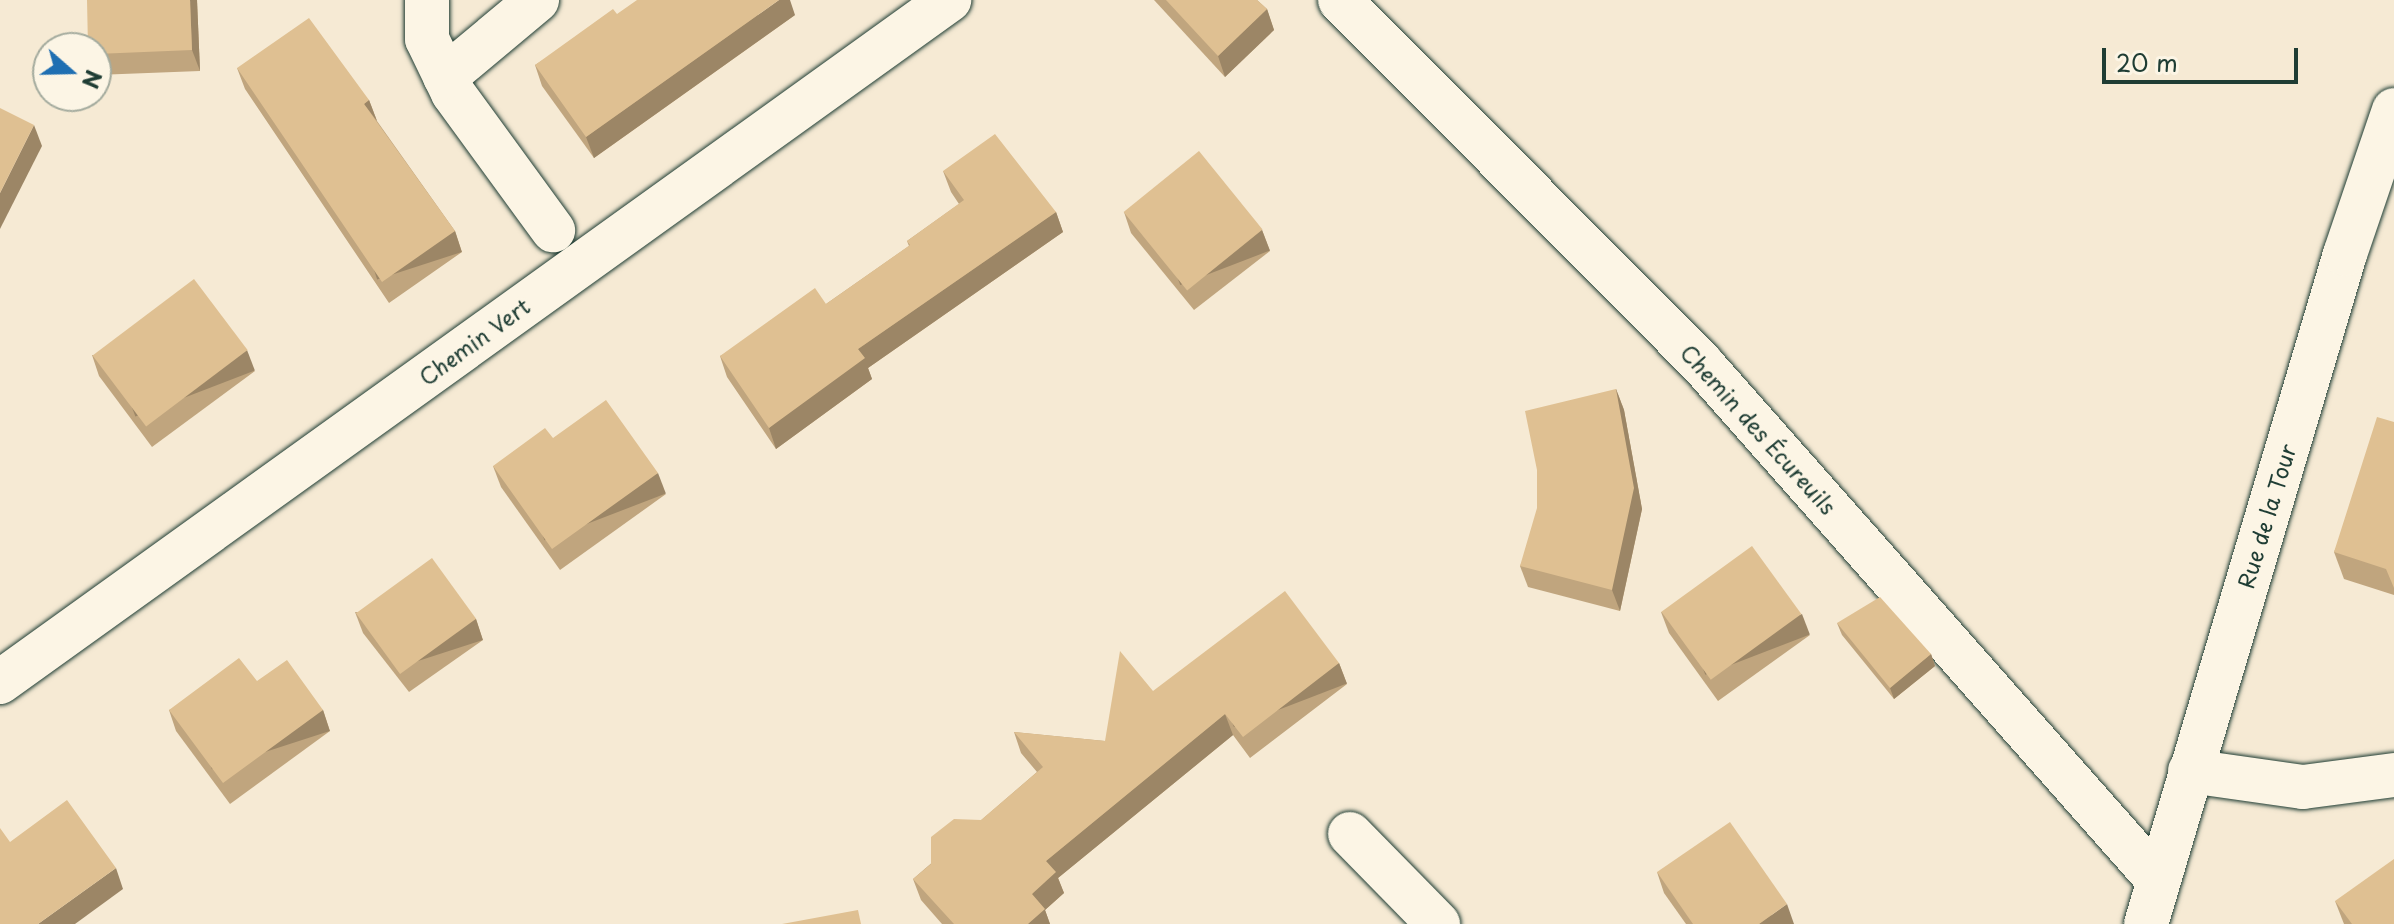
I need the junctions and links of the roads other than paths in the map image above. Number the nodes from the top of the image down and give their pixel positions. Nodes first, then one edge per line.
1 (427, 0) edge
2 (537, 0) edge
3 (949, 0) edge
4 (1340, 0) edge
5 (445, 77) junction
6 (2394, 110) edge
7 (553, 230) dead end
8 (0, 682) edge
9 (2190, 771) junction
10 (2394, 775) edge
11 (1350, 834) dead end
12 (2157, 879) junction
13 (1438, 924) edge
14 (2146, 924) edge

1 - 5 street
2 - 5 street
3 - 8 street, Chemin Vert
4 - 12 street, Chemin des Écureuils
5 - 7 street
6 - 9 street, Rue de la Tour
9 - 10 street
9 - 12 street, Rue de la Tour
11 - 13 street
12 - 14 street, Rue de la Tour

